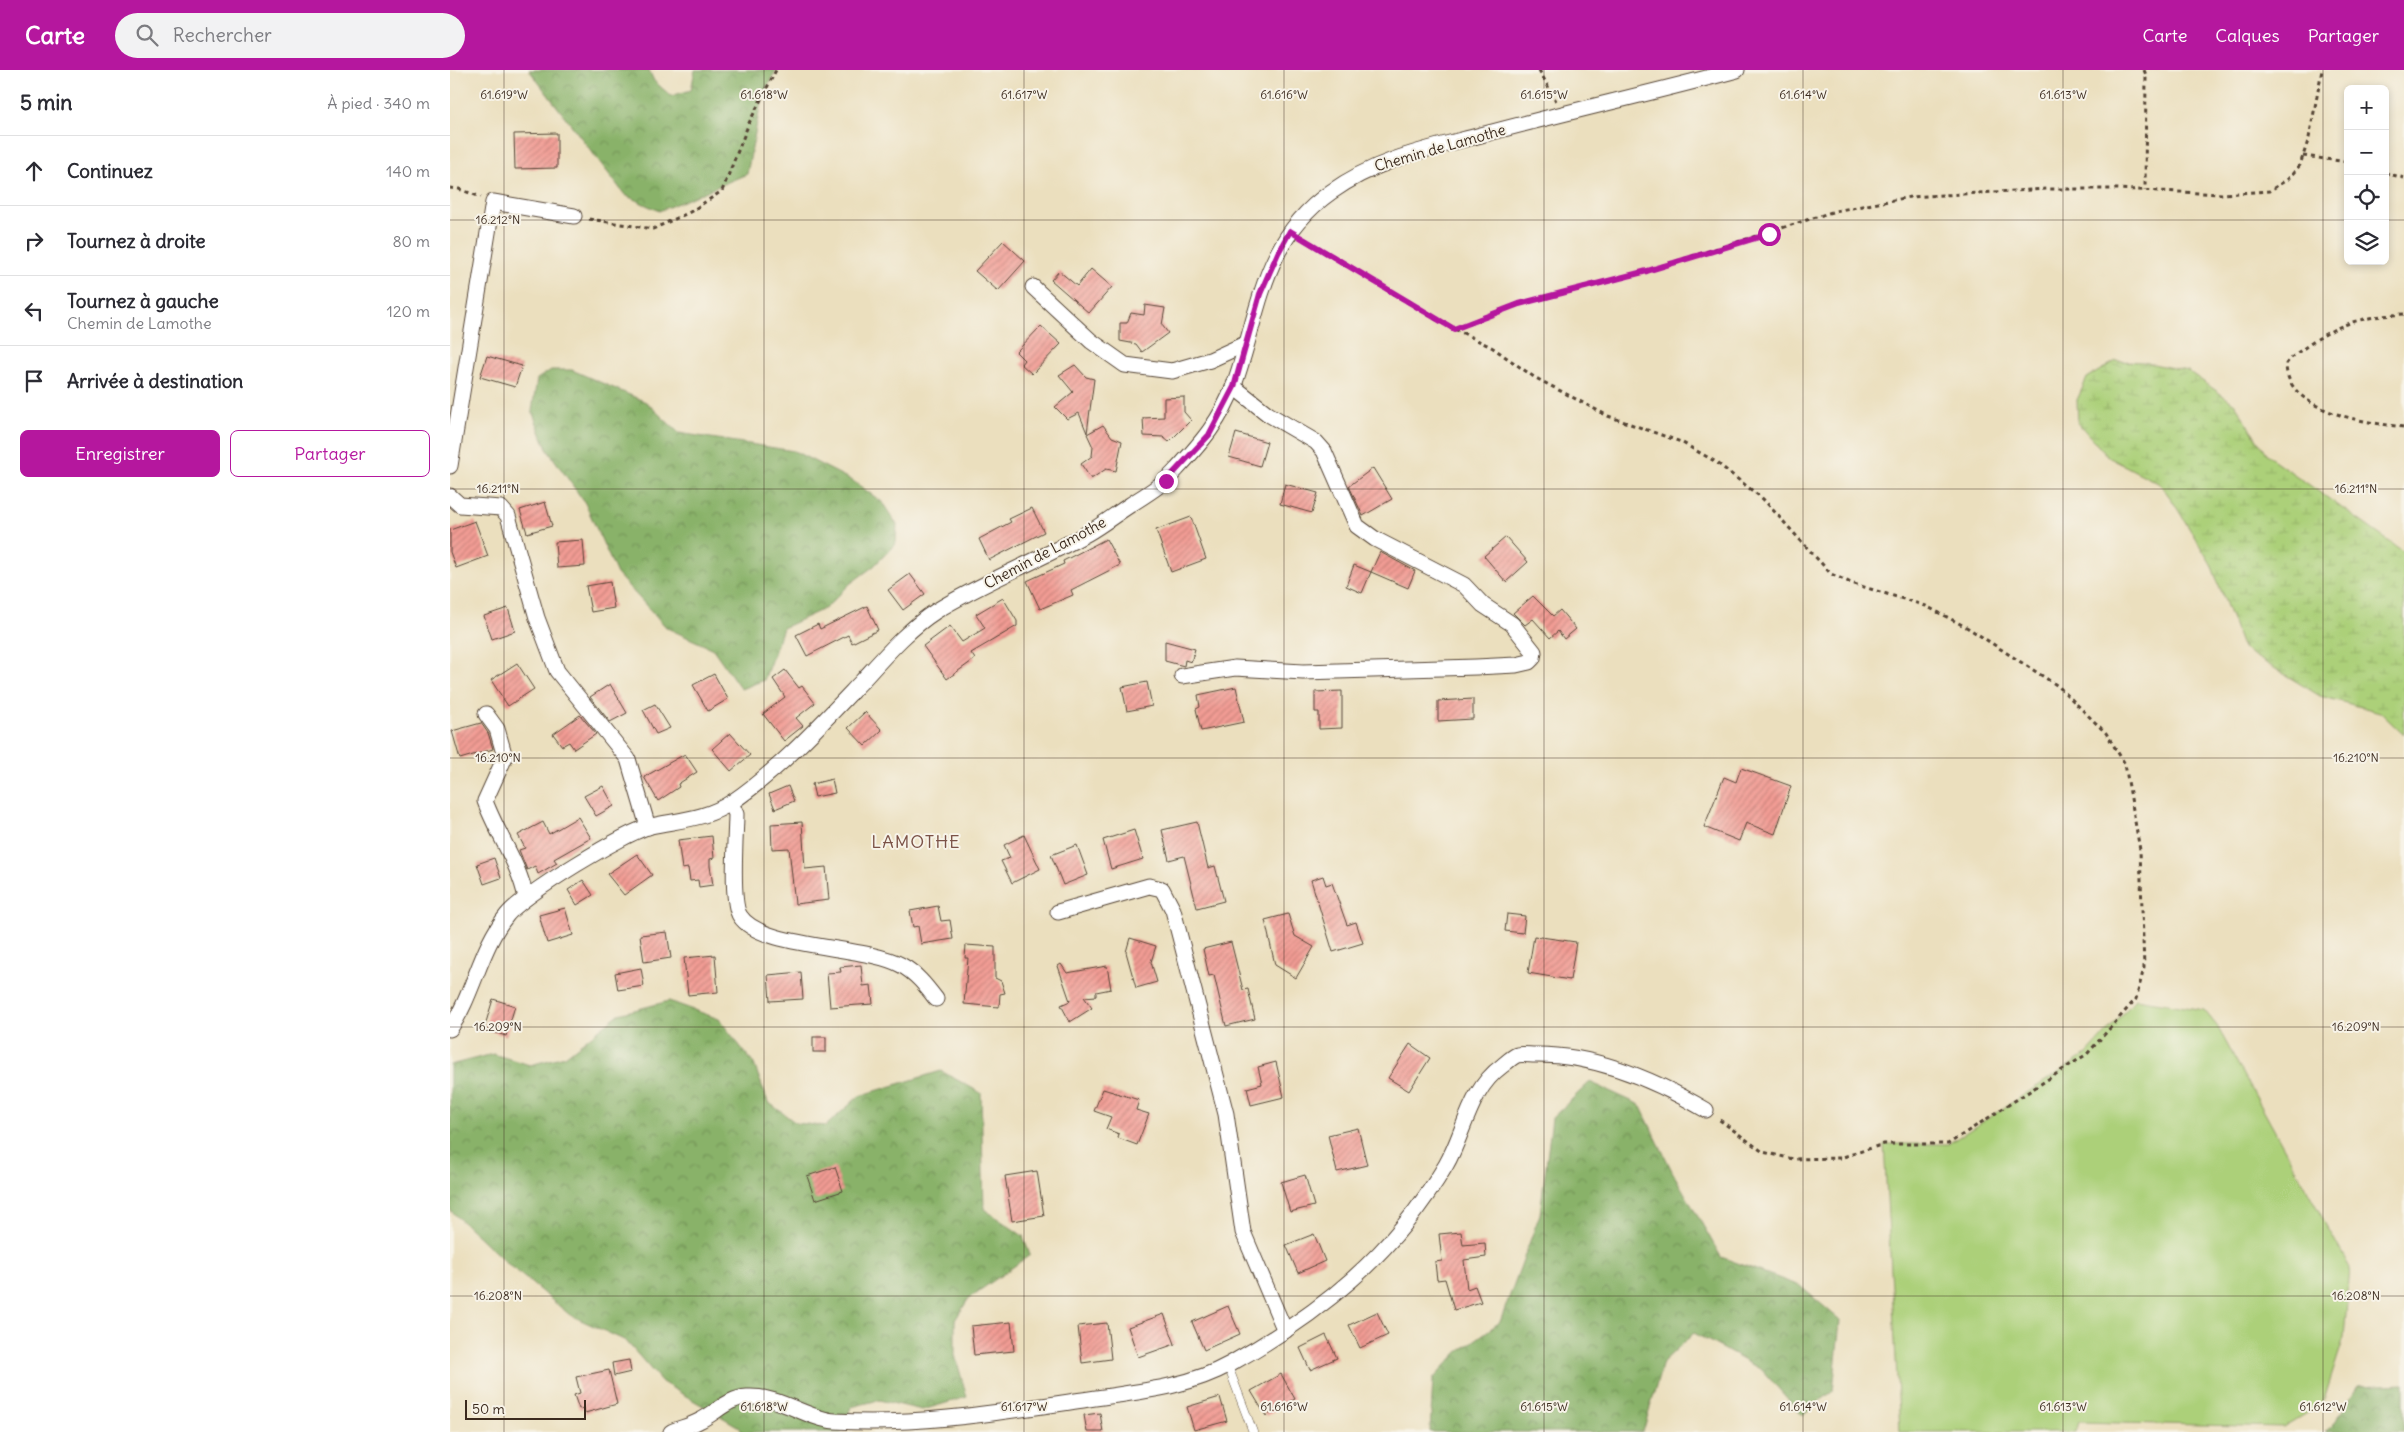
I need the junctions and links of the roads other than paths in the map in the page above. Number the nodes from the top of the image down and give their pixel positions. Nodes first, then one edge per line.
1 (1737, 70) edge
2 (574, 216) road end
3 (1033, 287) dead end
4 (1246, 344) junction
5 (1234, 387) junction
6 (450, 466) edge
7 (450, 496) edge
8 (1182, 676) dead end
9 (486, 714) dead end
10 (731, 803) junction
11 (648, 827) junction
12 (526, 898) junction
13 (1058, 912) dead end
14 (936, 999) dead end
15 (450, 1029) edge
16 (1706, 1110) road end
17 (1285, 1331) junction
18 (1228, 1366) junction
19 (671, 1432) edge
20 (1253, 1432) edge

1 - 4 street, Chemin de Lamothe
2 - 6 street
3 - 4 street
4 - 5 street, Chemin de Lamothe
5 - 8 street
5 - 10 street, Chemin de Lamothe
7 - 11 street
9 - 12 street
10 - 11 street, Chemin de Lamothe
10 - 14 street
11 - 12 street, Chemin de Lamothe
12 - 15 street, Chemin de Lamothe
13 - 17 street
16 - 17 street
17 - 18 street
18 - 19 street
18 - 20 lane

